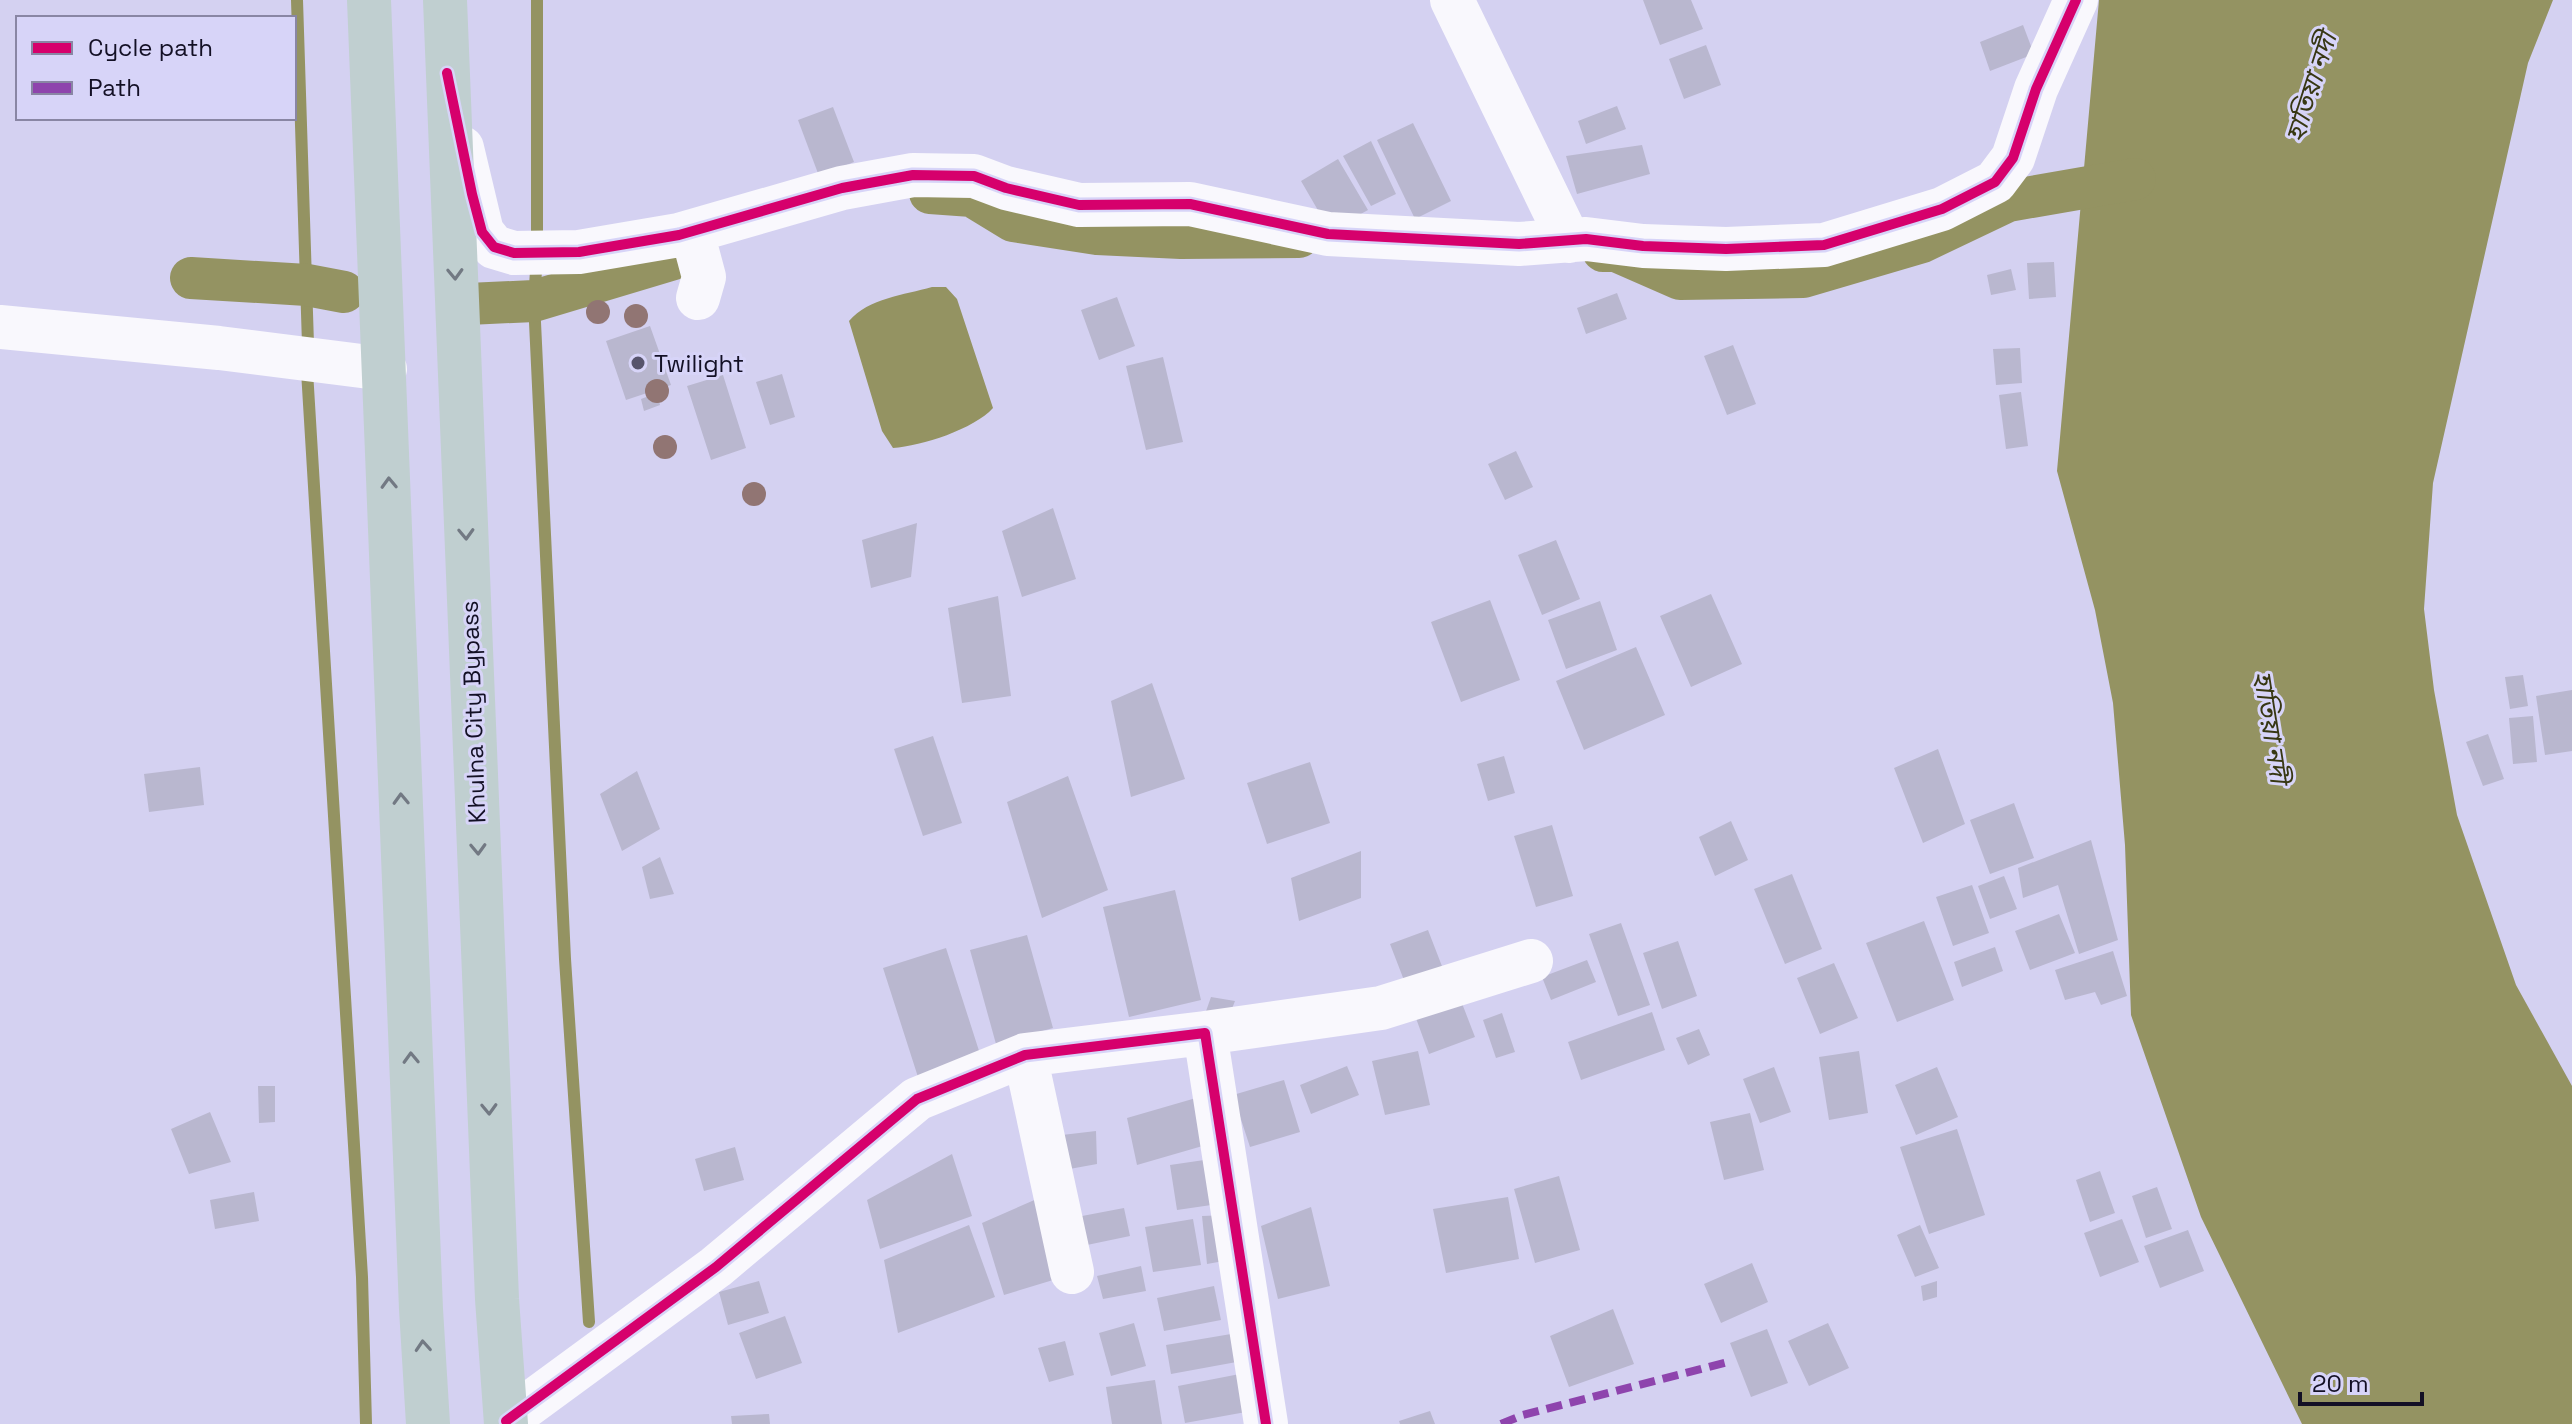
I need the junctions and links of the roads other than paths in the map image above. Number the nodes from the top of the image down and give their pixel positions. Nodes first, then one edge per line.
1 (369, 0) edge
2 (445, 0) edge
3 (1452, 0) edge
4 (2076, 0) edge
5 (447, 73) junction
6 (692, 232) junction
7 (1569, 241) junction
8 (698, 298) dead end
9 (0, 327) edge
10 (385, 369) junction
11 (1531, 961) dead end
12 (1205, 1033) junction
13 (1025, 1055) junction
14 (1072, 1272) dead end
15 (506, 1423) edge
16 (428, 1424) edge
17 (1266, 1424) edge

1 - 10 highway
2 - 5 highway, Khulna City Bypass
3 - 7 street
4 - 7 street
5 - 6 street
5 -> 15 highway, Khulna City Bypass
6 - 7 street
6 - 8 street
9 - 10 street
16 -> 10 highway
11 - 12 street
12 - 13 street
12 - 17 street
13 - 14 street
13 - 15 street

